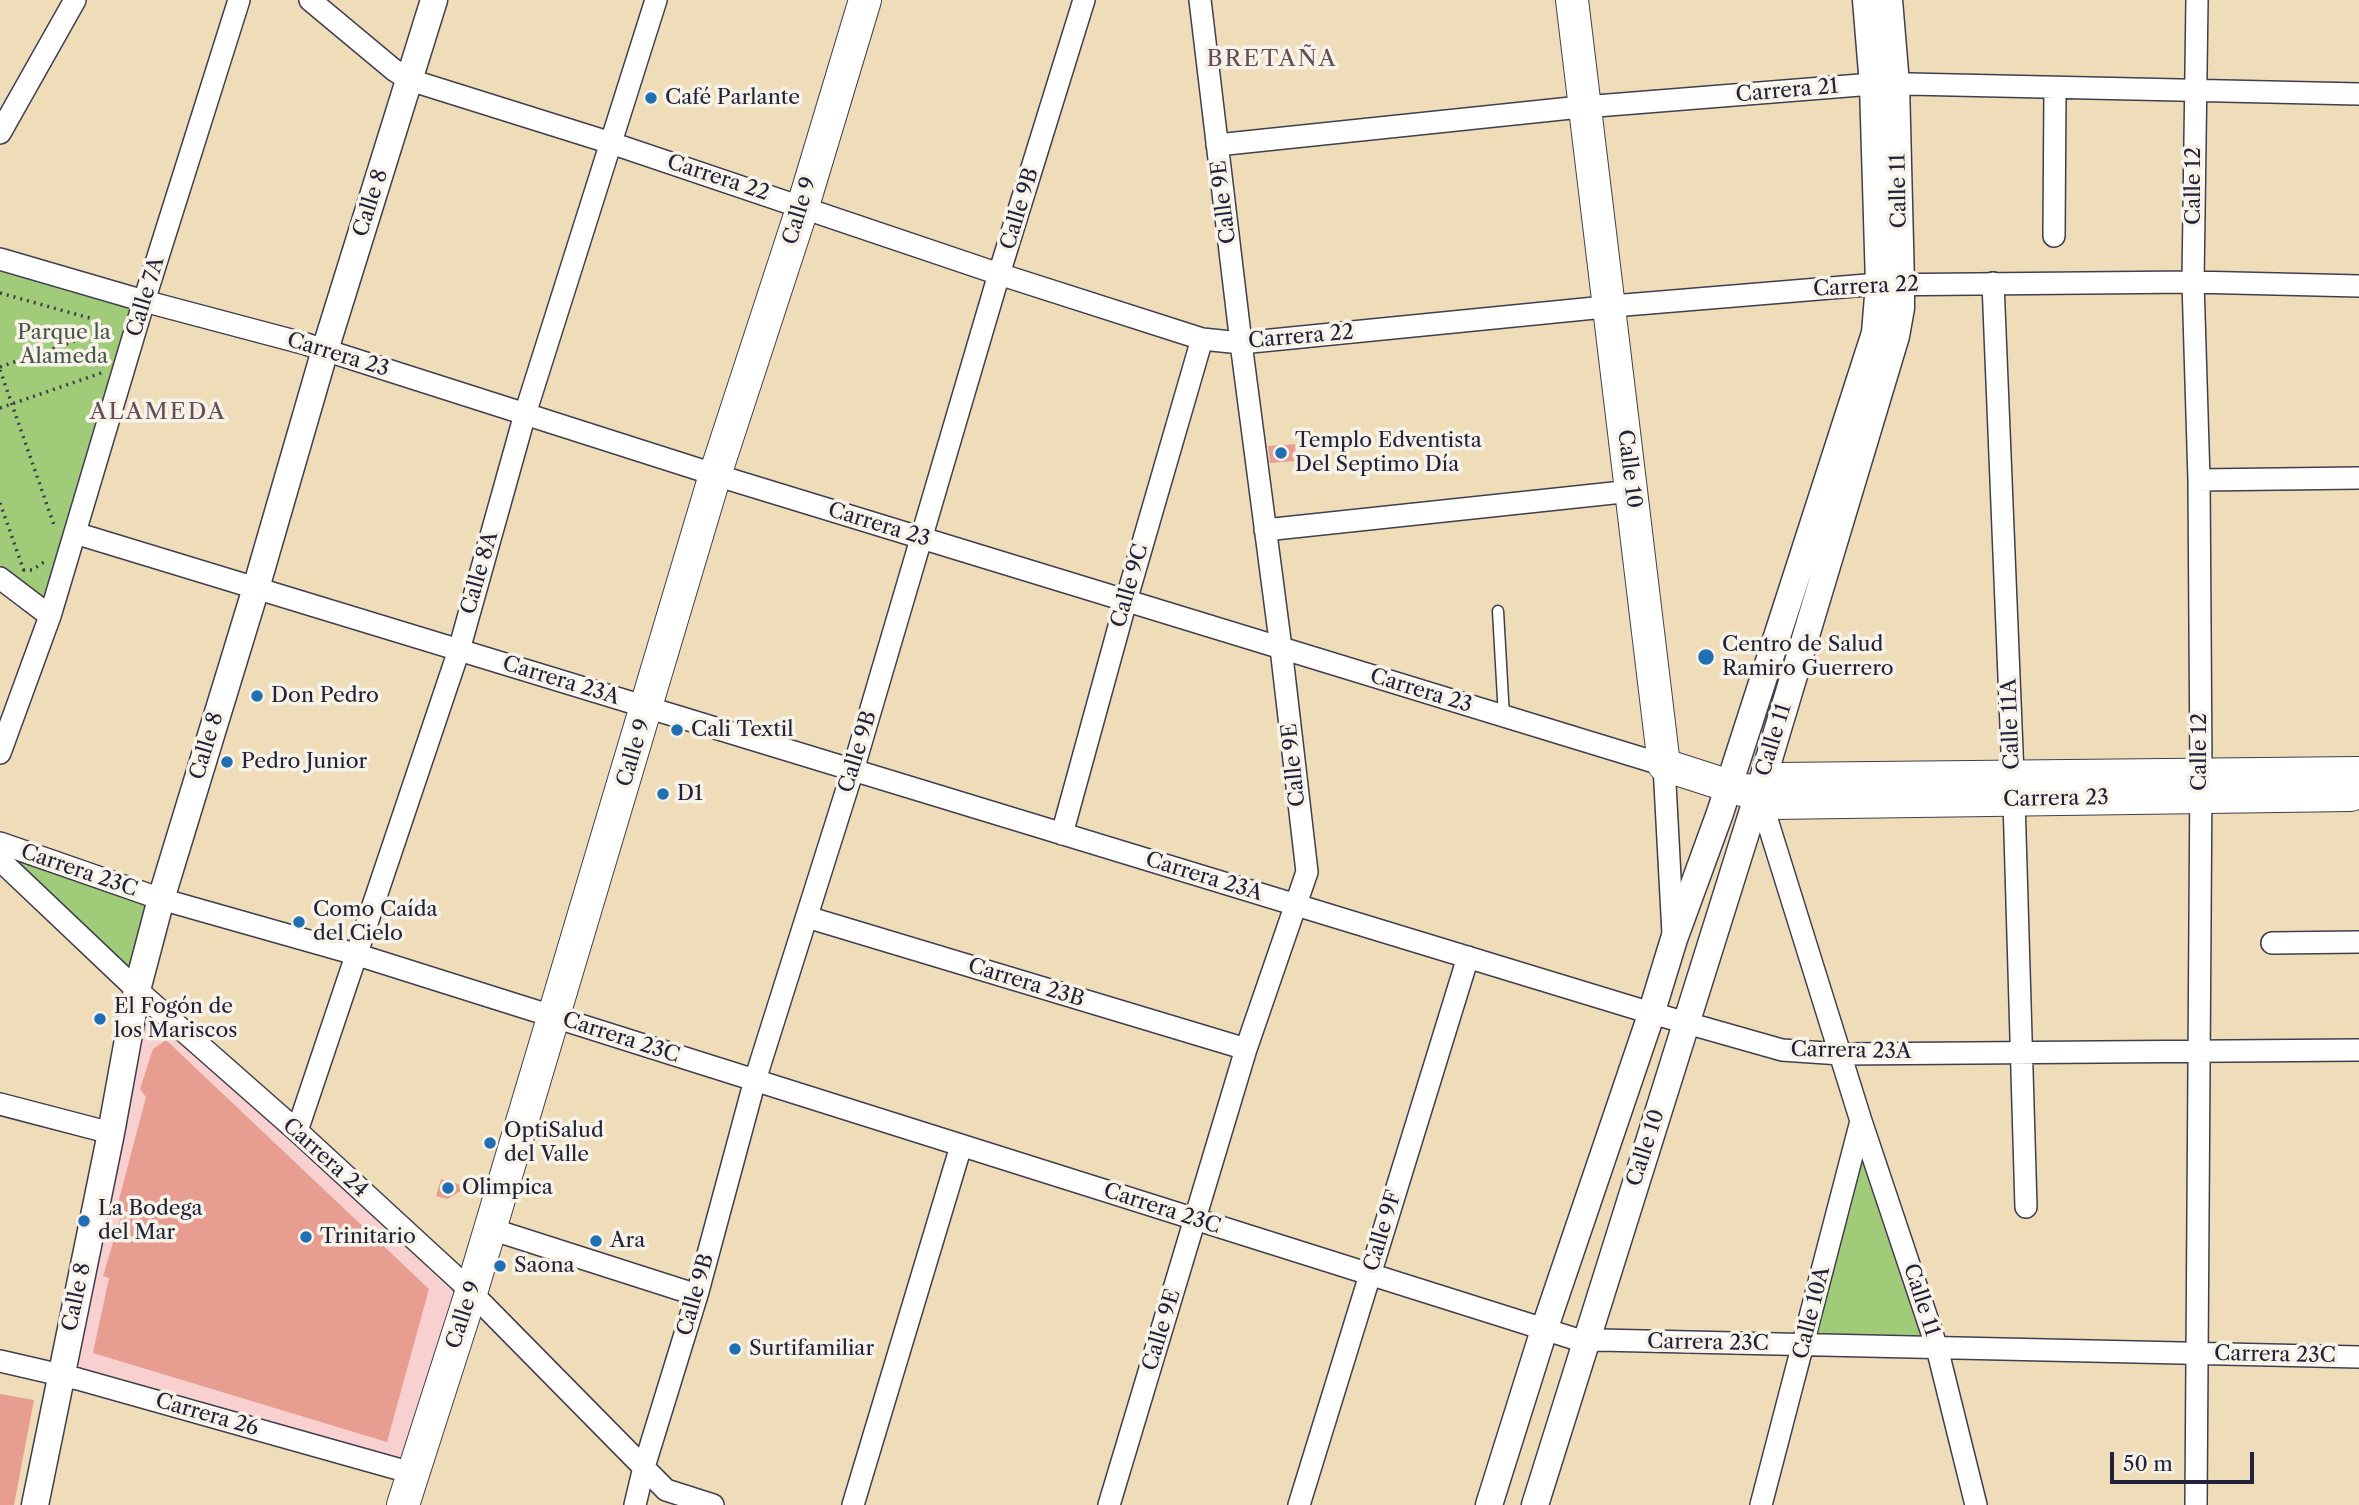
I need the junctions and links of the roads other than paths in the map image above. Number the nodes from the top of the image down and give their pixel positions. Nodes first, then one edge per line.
1 (75, 0) edge
2 (239, 0) edge
3 (310, 0) edge
4 (434, 0) edge
5 (864, 0) edge
6 (1084, 0) edge
7 (1200, 0) edge
8 (1572, 0) edge
9 (1866, 0) edge
10 (1889, 0) edge
11 (2197, 0) edge
12 (653, 4) edge
13 (410, 80) junction
14 (1884, 84) junction
15 (2055, 89) junction
16 (2194, 91) junction
17 (2359, 94) edge
18 (1586, 107) junction
19 (0, 133) edge
20 (611, 143) junction
21 (1217, 145) junction
22 (803, 206) junction
23 (2054, 236) dead end
24 (0, 259) edge
25 (999, 274) junction
26 (2193, 282) junction
27 (1993, 283) junction
28 (1890, 284) junction
29 (2359, 286) edge
30 (144, 301) junction
31 (1608, 306) junction
32 (1202, 339) junction
33 (1241, 343) junction
34 (325, 350) junction
35 (525, 414) junction
36 (715, 475) junction
37 (2359, 478) edge
38 (2199, 480) junction
39 (1632, 491) junction
40 (68, 527) junction
41 (1265, 530) junction
42 (923, 539) junction
43 (5, 572) edge
44 (256, 588) junction
45 (1126, 601) junction
46 (43, 611) junction
47 (1498, 611) dead end
48 (1281, 648) junction
49 (459, 650) junction
50 (647, 707) junction
51 (1504, 716) junction
52 (0, 753) edge
53 (1664, 765) junction
54 (853, 770) junction
55 (2359, 774) edge
56 (2200, 785) junction
57 (2014, 788) junction
58 (1743, 789) junction
59 (2359, 794) edge
60 (1062, 834) junction
61 (0, 843) edge
62 (0, 860) edge
63 (161, 899) junction
64 (1297, 905) junction
65 (807, 917) junction
66 (1674, 939) junction
67 (2359, 942) edge
68 (2272, 943) dead end
69 (355, 954) junction
70 (1468, 957) junction
71 (137, 990) junction
72 (1651, 1013) junction
73 (554, 1017) junction
74 (1686, 1022) junction
75 (1246, 1049) junction
76 (2198, 1050) junction
77 (2359, 1050) edge
78 (2021, 1051) junction
79 (1841, 1054) junction
80 (755, 1080) junction
81 (0, 1104) edge
82 (1861, 1121) junction
83 (297, 1131) junction
84 (111, 1133) junction
85 (961, 1146) junction
86 (2026, 1207) dead end
87 (1195, 1219) junction
88 (491, 1229) junction
89 (1370, 1275) junction
90 (471, 1293) junction
91 (696, 1295) junction
92 (1544, 1330) junction
93 (1585, 1342) junction
94 (1804, 1345) junction
95 (1937, 1348) junction
96 (2196, 1354) junction
97 (2359, 1357) edge
98 (0, 1361) edge
99 (61, 1374) junction
100 (644, 1467) junction
101 (412, 1473) junction
102 (35, 1505) edge
103 (402, 1505) edge
104 (635, 1505) edge
105 (713, 1505) edge
106 (853, 1505) edge
107 (1109, 1505) edge
108 (1299, 1505) edge
109 (1489, 1505) edge
110 (1535, 1505) edge
111 (1761, 1505) edge
112 (1976, 1505) edge
113 (2196, 1505) edge

1 - 19 street
2 - 30 street, Calle 7A
3 - 13 street, Carrera 22
4 - 13 street, Calle 8
5 - 22 main road, Calle 9
6 - 25 street, Calle 9B
7 - 21 street, Calle 9E
8 - 18 main road, Calle 10
9 - 14 street, Calle 11
10 - 14 street, Calle 11
11 - 16 street, Calle 12
12 - 20 street, Calle 8A
13 - 20 street, Carrera 22
13 - 34 street, Calle 8
14 - 15 street, Carrera 21
14 - 18 street, Carrera 21
14 - 28 street, Calle 11
15 - 16 street, Carrera 21
15 - 23 street
16 - 17 street, Carrera 21
16 - 26 street, Calle 12
18 - 21 street, Carrera 21
18 - 31 main road, Calle 10
20 - 22 street, Carrera 22
20 - 35 street, Calle 8A
21 - 33 street, Calle 9E
22 - 25 street, Carrera 22
22 - 36 main road, Calle 9
24 - 30 street, Carrera 23
25 - 32 street, Carrera 22
25 - 42 street, Calle 9B
26 - 27 street, Carrera 22
26 - 29 street, Carrera 22
26 - 38 street, Calle 12
27 - 28 street, Carrera 22
27 - 57 street, Calle 11A
28 - 31 street, Carrera 22
28 - 58 street, Calle 11
30 - 34 street, Carrera 23
30 - 40 street, Calle 7A
31 - 33 street, Carrera 22
31 - 39 main road, Calle 10
32 - 33 street, Carrera 22
32 - 45 street, Calle 9C
33 - 41 street, Calle 9E
34 - 35 street, Carrera 23
34 - 44 street, Calle 8
35 - 36 street, Carrera 23
35 - 49 street, Calle 8A
36 - 42 street, Carrera 23
36 - 50 main road, Calle 9
37 - 38 street
38 - 56 street, Calle 12
39 - 41 street
39 - 53 main road, Calle 10
40 - 44 street, Carrera 23A
40 - 46 street, Calle 7A
41 - 48 street, Calle 9E
42 - 45 street, Carrera 23
42 - 54 street, Calle 9B
43 - 46 street
44 - 49 street, Carrera 23A
44 - 63 street, Calle 8
45 - 48 street, Carrera 23
45 - 60 street, Calle 9C
46 - 52 street, Calle 7A
47 - 51 lane
48 - 51 street, Carrera 23
48 - 64 street, Calle 9E
49 - 50 street, Carrera 23A
49 - 69 street, Calle 8A
50 - 54 street, Carrera 23A
50 - 73 main road, Calle 9
51 - 53 street, Carrera 23
53 - 58 main road, Carrera 23
53 - 66 street, Calle 10
54 - 60 street, Carrera 23A
54 - 65 street, Calle 9B
55 - 56 main road, Carrera 23
56 - 57 main road, Carrera 23
56 - 59 main road, Carrera 23
56 - 76 street, Calle 12
57 - 58 main road, Carrera 23
57 - 78 street, Calle 11A
58 - 66 street, Calle 10
58 - 74 street, Calle 10
58 - 79 street, Calle 11
60 - 64 street, Carrera 23A
61 - 63 street, Carrera 23C
62 - 71 street, Carrera 24
63 - 69 street, Carrera 23C
63 - 71 street, Calle 8
64 - 70 street, Carrera 23A
64 - 75 street, Calle 9E
65 - 75 street, Carrera 23B
65 - 80 street, Calle 9B
66 - 72 street, Calle 10
67 - 68 street
69 - 73 street, Carrera 23C
69 - 83 street, Calle 8A
70 - 72 street, Carrera 23A
70 - 89 street, Calle 9F
71 - 83 street, Carrera 24
71 - 84 street, Calle 8
72 - 74 street, Carrera 23A
72 - 92 street, Calle 10
73 - 80 street, Carrera 23C
73 - 88 main road, Calle 9
74 - 79 street, Carrera 23A
74 - 93 street, Calle 10
75 - 87 street, Calle 9E
76 - 77 street, Carrera 23A
76 - 78 street, Carrera 23A
76 - 96 street, Calle 12
78 - 79 street, Carrera 23A
78 - 86 street, Calle 11A
79 - 82 street, Calle 11
80 - 85 street, Carrera 23C
80 - 91 street, Calle 9B
81 - 84 street
82 - 94 street, Calle 10A
82 - 95 street, Calle 11
83 - 90 street, Carrera 24
84 - 99 street, Calle 8
85 - 87 street, Carrera 23C
85 - 106 street
87 - 89 street, Carrera 23C
87 - 107 street, Calle 9E
88 - 90 main road, Calle 9
88 - 91 street
89 - 92 street, Carrera 23C
89 - 108 street, Calle 9F
90 - 100 street, Carrera 24
90 - 101 main road, Calle 9
91 - 100 street, Calle 9B
92 - 93 street, Carrera 23C
92 - 109 street, Calle 10
93 - 94 street, Carrera 23C
93 - 110 street, Calle 10
94 - 95 street, Carrera 23C
94 - 111 street, Calle 10A
95 - 96 street, Carrera 23C
95 - 112 street, Calle 11
96 - 97 street, Carrera 23C
96 - 113 street, Calle 12
98 - 99 street, Carrera 26
99 - 101 street, Carrera 26
99 - 102 street, Calle 8
100 - 104 street, Calle 9B
100 - 105 street, Carrera 24
101 - 103 main road, Calle 9

